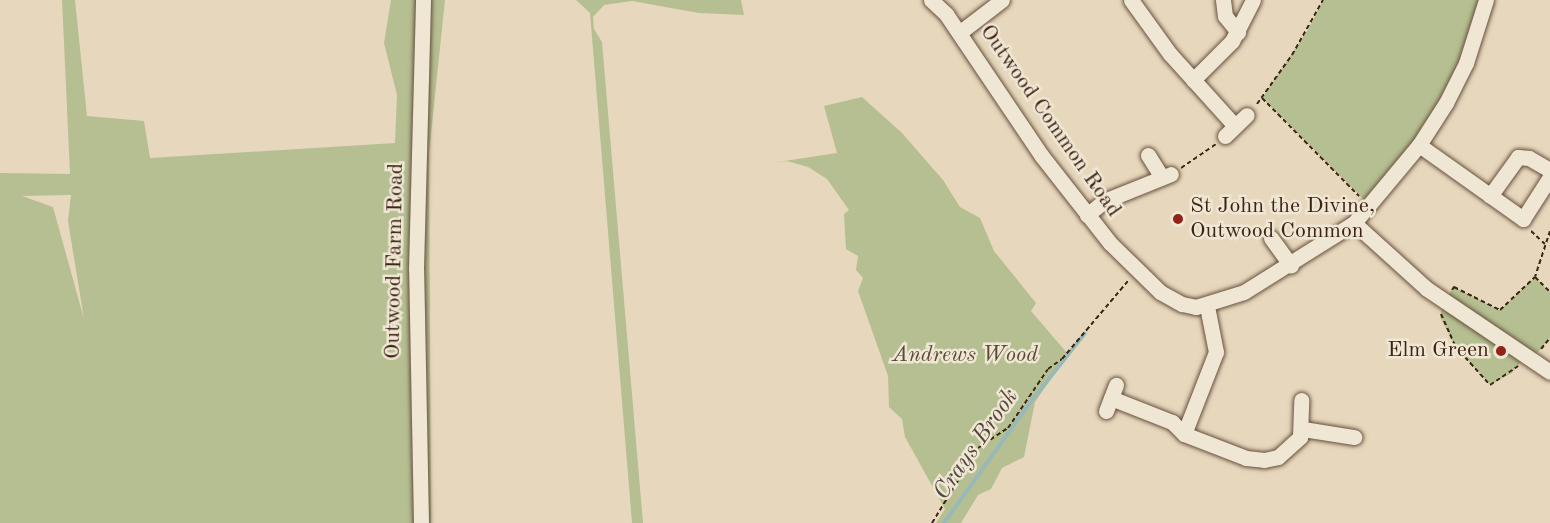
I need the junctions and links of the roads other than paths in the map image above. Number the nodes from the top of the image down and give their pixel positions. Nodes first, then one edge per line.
1 (423, 0) edge
2 (931, 0) edge
3 (1002, 0) edge
4 (1131, 0) edge
5 (1223, 0) edge
6 (1253, 0) edge
7 (1486, 0) edge
8 (1238, 32) junction
9 (960, 33) junction
10 (1193, 80) junction
11 (1247, 115) road end
12 (1419, 145) junction
13 (1148, 155) dead end
14 (1550, 170) edge
15 (1550, 177) edge
16 (1490, 196) junction
17 (1087, 215) junction
18 (1354, 224) junction
19 (1270, 238) dead end
20 (1291, 266) junction
21 (1207, 306) junction
22 (1550, 372) edge
23 (1111, 398) dead end
24 (1301, 400) dead end
25 (1303, 429) junction
26 (1184, 435) junction
27 (1354, 437) dead end
28 (421, 523) edge

1 - 28 street, Outwood Farm Road
2 - 9 street, Outwood Common Road
3 - 9 street
4 - 10 street
5 - 8 street
6 - 8 street
7 - 12 street
8 - 10 street
9 - 17 street, Outwood Common Road
10 - 11 street
12 - 16 street
12 - 18 street
13 - 17 street
14 - 16 street
15 - 16 street
17 - 21 street, Outwood Common Road
18 - 20 street, Outwood Common Road
18 - 22 street
19 - 20 street
20 - 21 street, Outwood Common Road
21 - 26 street
23 - 26 street
24 - 25 street
25 - 26 street
25 - 27 street

